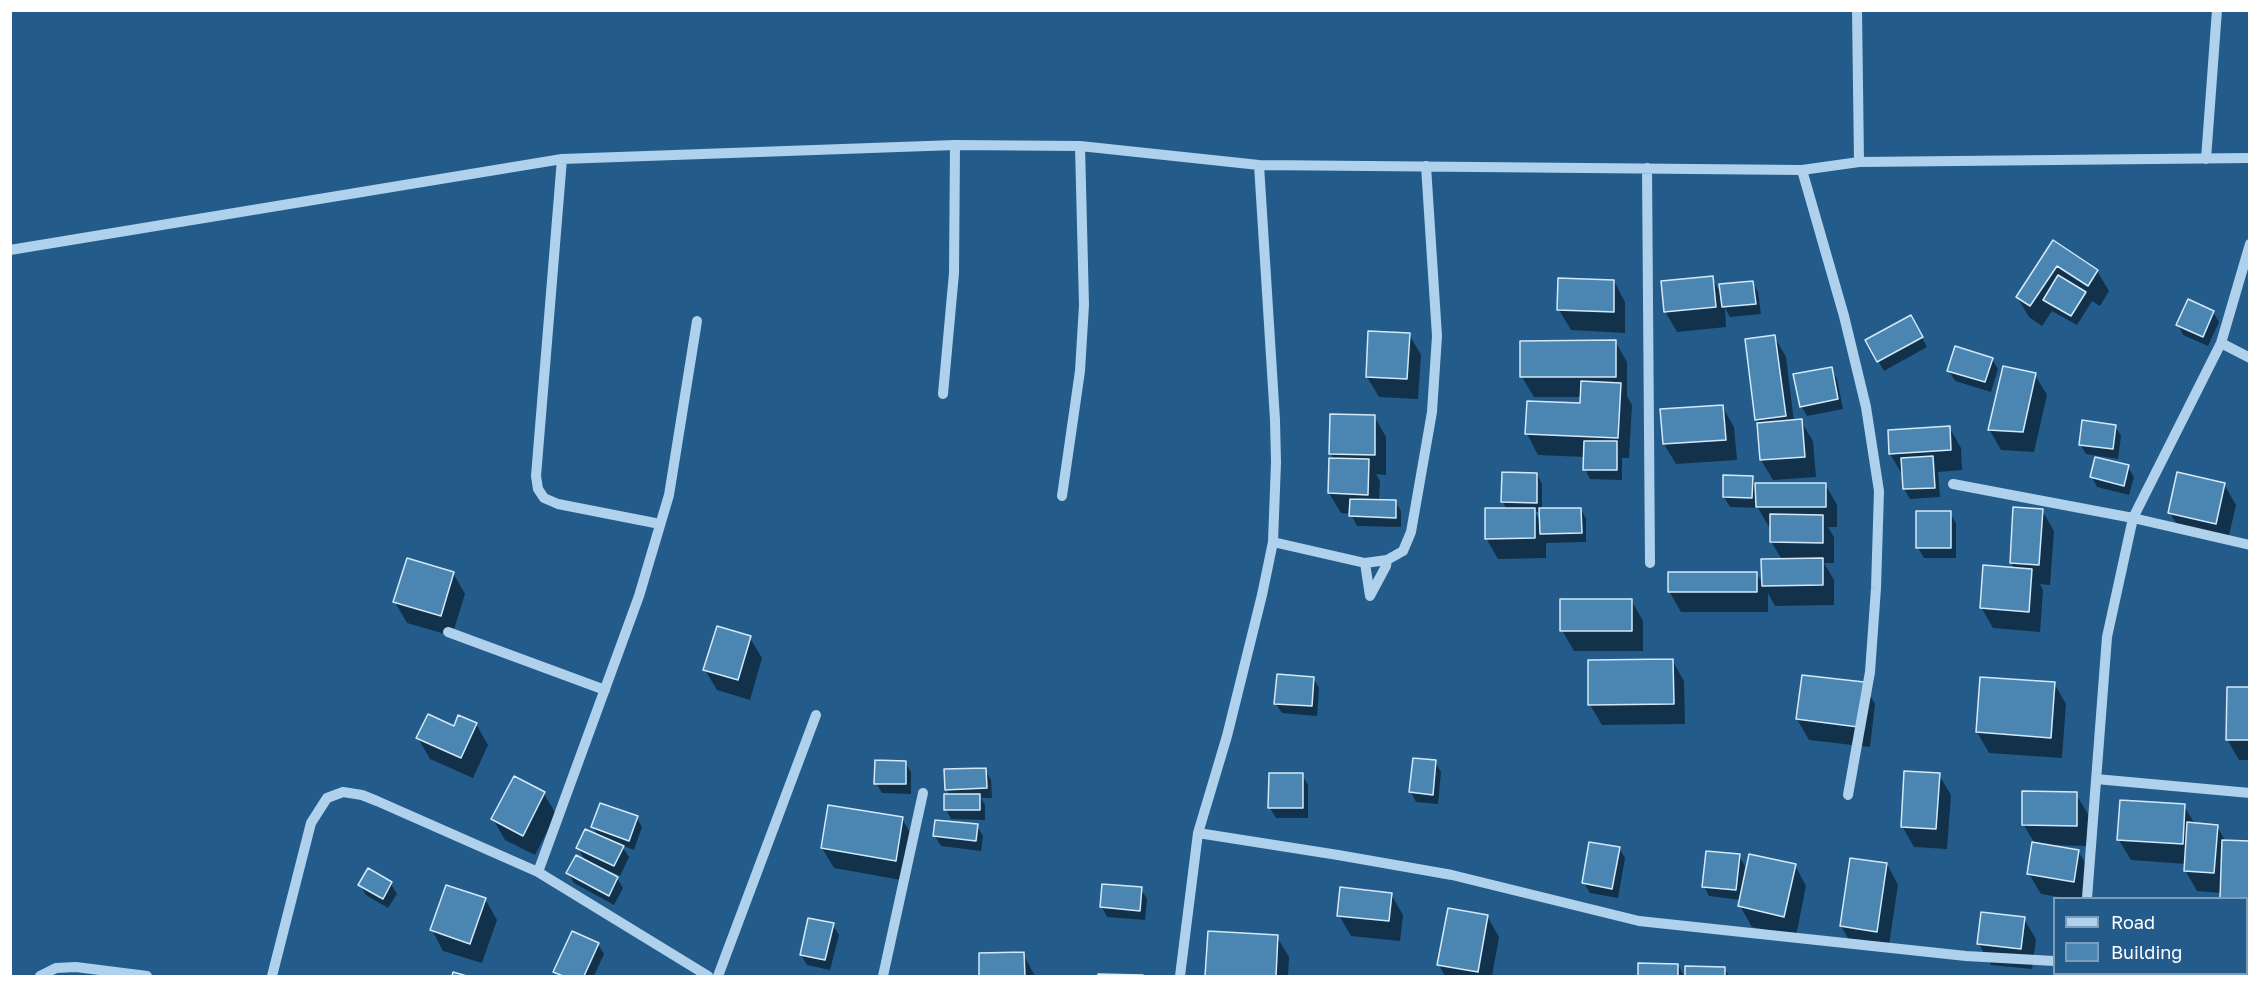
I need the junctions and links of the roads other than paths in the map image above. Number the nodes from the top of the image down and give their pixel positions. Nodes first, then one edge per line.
1 (1857, 10) edge
2 (2217, 10) edge
3 (955, 145) junction
4 (1080, 146) junction
5 (2250, 158) edge
6 (562, 159) junction
7 (2206, 159) junction
8 (1859, 162) junction
9 (1259, 165) junction
10 (1426, 166) junction
11 (1647, 168) junction
12 (1802, 170) junction
13 (2250, 244) edge
14 (10, 250) edge
15 (697, 321) dead end
16 (2221, 343) junction
17 (2250, 358) edge
18 (943, 394) dead end
19 (1953, 484) dead end
20 (1062, 496) dead end
21 (2133, 518) junction
22 (660, 524) junction
23 (1273, 542) junction
24 (2250, 545) edge
25 (1387, 560) junction
26 (1365, 563) junction
27 (1650, 563) dead end
28 (448, 632) dead end
29 (605, 690) junction
30 (816, 715) dead end
31 (2096, 779) junction
32 (923, 793) dead end
33 (2250, 794) edge
34 (1848, 795) dead end
35 (1198, 833) junction
36 (538, 872) junction
37 (2087, 897) edge
38 (2053, 961) edge
39 (40, 976) edge
40 (147, 976) edge
41 (272, 976) edge
42 (708, 976) edge
43 (718, 976) edge
44 (883, 976) edge
45 (1180, 976) edge

1 - 8 street
2 - 7 street
3 - 4 street
3 - 6 street
3 - 18 street
4 - 9 street
4 - 20 street
5 - 7 street
6 - 14 street
6 - 22 street
7 - 8 street
8 - 12 street
9 - 10 street
9 - 23 street
10 - 11 street
10 - 25 street
11 - 12 street
11 - 27 street
12 - 34 street
13 - 16 street
15 - 22 street
16 - 17 street
16 - 21 street
19 - 21 street
21 - 24 street
21 - 31 street
22 - 29 street
23 - 26 street
23 - 35 street
25 - 26 street
25 - 26 street
28 - 29 street
29 - 36 street
30 - 43 street
31 - 33 street
31 - 37 street
32 - 44 street
35 - 38 street
35 - 45 street
36 - 41 street
36 - 42 street
39 - 40 street

